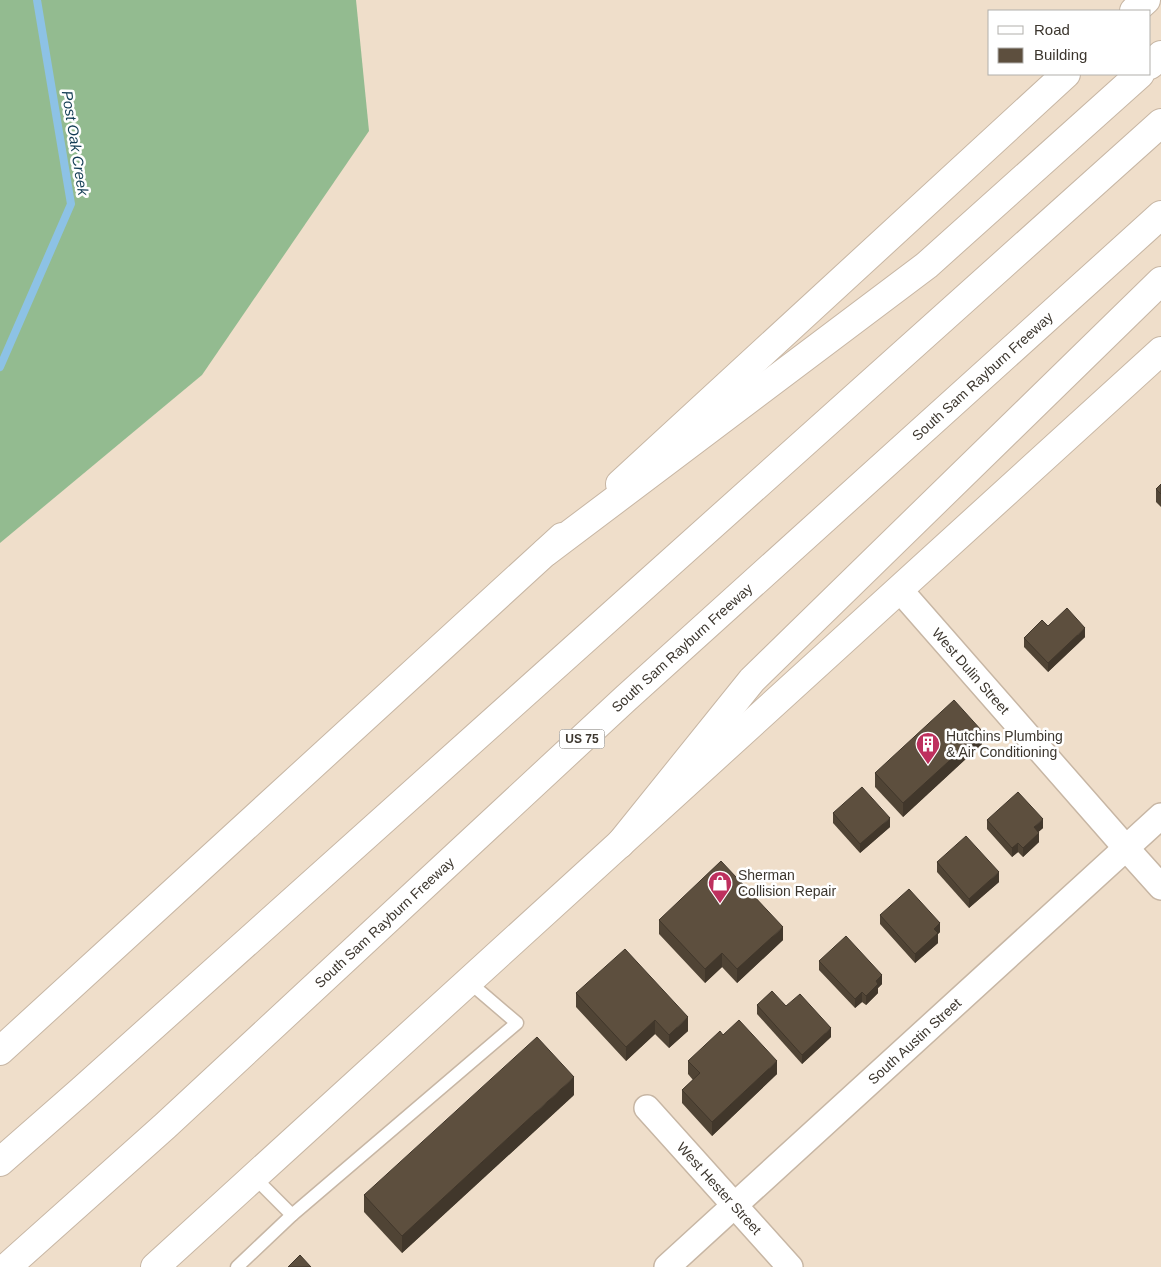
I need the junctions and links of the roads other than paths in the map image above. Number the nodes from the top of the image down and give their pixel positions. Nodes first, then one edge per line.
1 (1146, 0) edge
2 (1135, 10) edge
3 (1161, 55) edge
4 (1151, 64) edge
5 (1065, 75) edge
6 (1139, 75) edge
7 (1161, 123) edge
8 (1161, 215) edge
9 (1161, 282) edge
10 (1161, 351) edge
11 (546, 552) junction
12 (899, 589) junction
13 (1161, 816) edge
14 (620, 844) junction
15 (1126, 848) junction
16 (1161, 887) edge
17 (469, 982) junction
18 (0, 1052) edge
19 (647, 1108) dead end
20 (0, 1162) edge
21 (254, 1177) junction
22 (735, 1205) junction
23 (292, 1215) junction
24 (7, 1267) edge
25 (155, 1267) edge
26 (237, 1267) edge
27 (667, 1267) edge
28 (790, 1267) edge

1 - 2 main road
3 - 4 main road
5 - 11 main road
6 - 11 main road
7 - 20 main road
8 - 24 main road, South Sam Rayburn Freeway / US 75
9 - 14 main road
10 - 12 main road
11 - 18 main road
12 - 14 main road
12 - 15 street, West Dulin Street
13 - 15 street, South Austin Street
14 - 17 main road
15 - 16 street, West Dulin Street
15 - 22 street, South Austin Street
17 - 21 main road
17 - 23 lane
19 - 22 street, West Hester Street
21 - 23 lane
21 - 25 main road
22 - 27 street, South Austin Street
22 - 28 street, West Hester Street
23 - 26 lane

